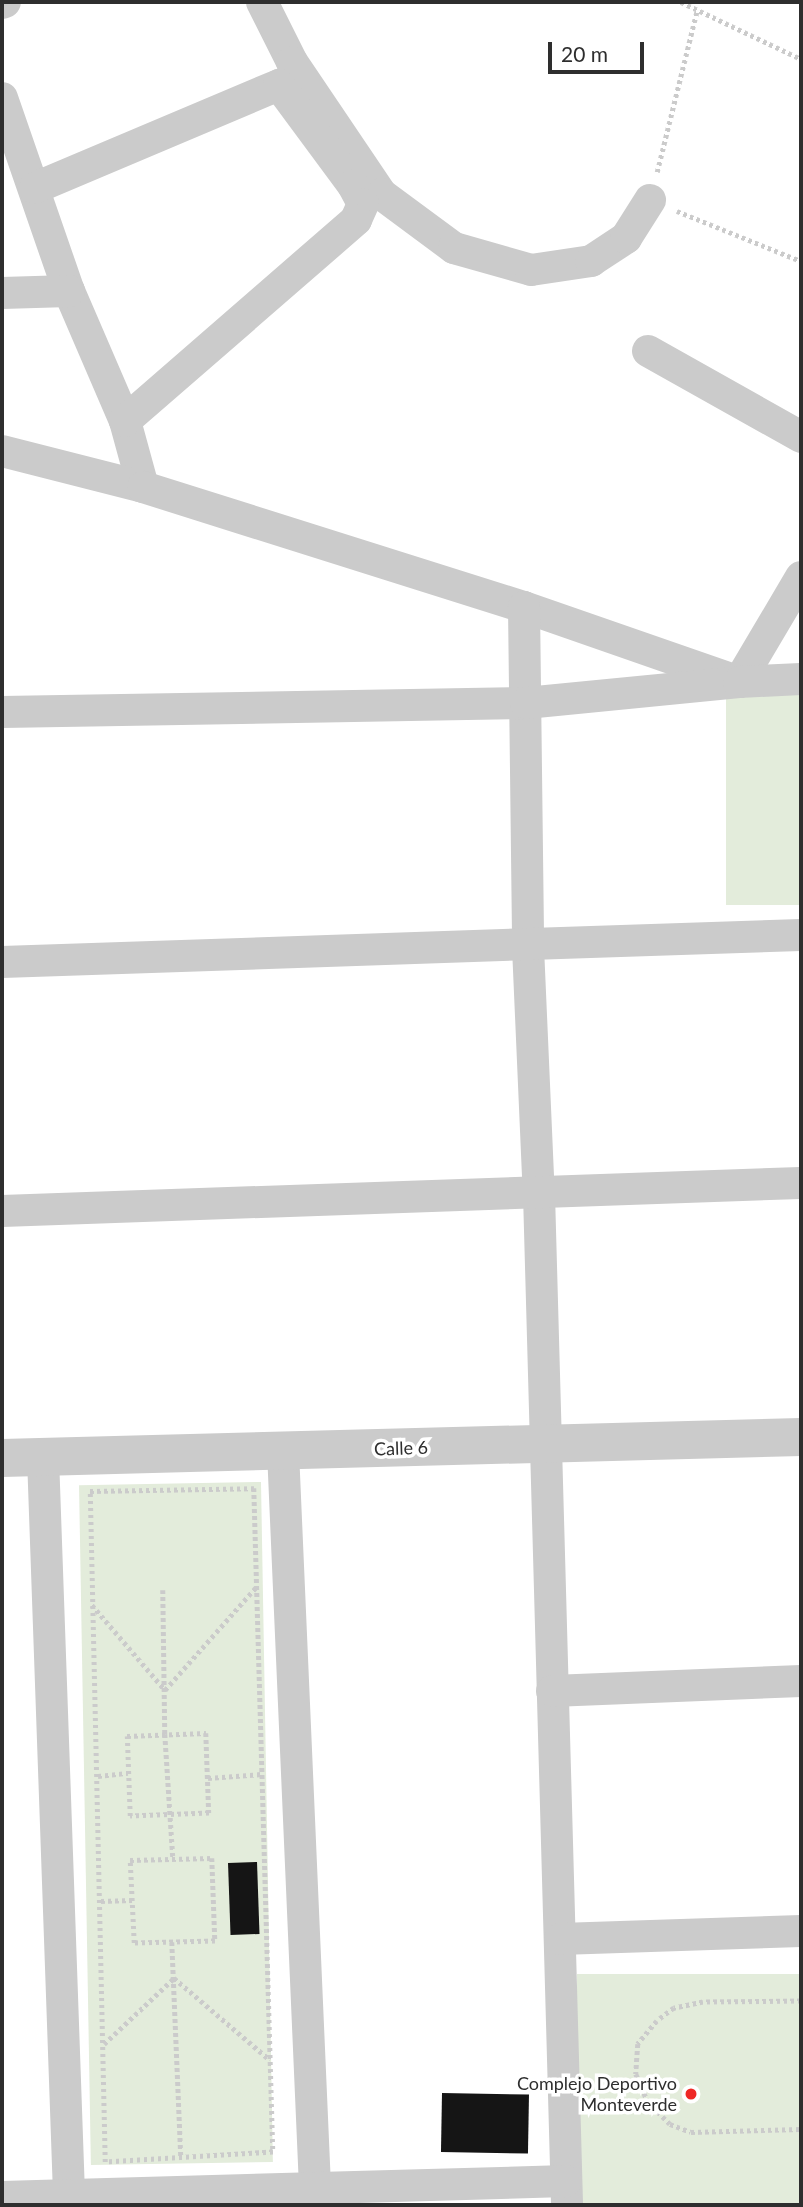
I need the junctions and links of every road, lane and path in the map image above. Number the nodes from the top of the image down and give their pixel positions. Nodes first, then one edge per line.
1 (262, 2) edge
2 (681, 2) edge
3 (697, 10) junction
4 (801, 59) edge
5 (3, 109) edge
6 (35, 188) junction
7 (650, 200) junction
8 (801, 261) edge
9 (69, 291) junction
10 (2, 293) edge
11 (648, 351) dead end
12 (125, 421) junction
13 (801, 437) edge
14 (2, 451) edge
15 (143, 487) junction
16 (801, 577) edge
17 (524, 607) junction
18 (801, 679) edge
19 (739, 681) junction
20 (526, 703) junction
21 (2, 712) edge
22 (801, 935) edge
23 (528, 947) junction
24 (2, 962) edge
25 (801, 1183) edge
26 (539, 1194) junction
27 (2, 1211) edge
28 (801, 1437) edge
29 (546, 1444) junction
30 (282, 1451) junction
31 (43, 1457) junction
32 (2, 1458) edge
33 (257, 1586) junction
34 (163, 1590) dead end
35 (92, 1604) junction
36 (801, 1681) edge
37 (165, 1690) junction
38 (552, 1691) junction
39 (165, 1734) junction
40 (128, 1773) junction
41 (262, 1774) junction
42 (98, 1776) junction
43 (208, 1777) junction
44 (171, 1815) junction
45 (173, 1858) junction
46 (132, 1900) junction
47 (101, 1901) junction
48 (801, 1931) edge
49 (560, 1939) junction
50 (172, 1942) junction
51 (174, 1978) junction
52 (801, 2001) edge
53 (103, 2045) junction
54 (271, 2060) junction
55 (801, 2129) edge
56 (181, 2157) junction
57 (315, 2188) junction
58 (566, 2193) edge
59 (69, 2194) junction
60 (2, 2197) edge

1 - 7 street
2 - 3 path
3 - 4 path
3 - 7 path
5 - 6 street
6 - 9 street
6 - 12 street
7 - 8 path
9 - 10 street
9 - 12 street
11 - 13 street
12 - 15 street
14 - 15 street
15 - 17 street
16 - 19 street
17 - 19 street
17 - 20 street
18 - 19 street
19 - 20 street
20 - 21 street
20 - 23 street
22 - 23 street
23 - 24 street
23 - 26 street
25 - 26 street
26 - 27 street
26 - 29 street
28 - 29 street, Calle 6
29 - 30 street, Calle 6
29 - 38 street
30 - 31 street, Calle 6
30 - 57 street
31 - 32 street, Calle 6
31 - 59 street
33 - 35 path
33 - 37 path
33 - 41 path
34 - 37 path
35 - 37 path
35 - 42 path
36 - 38 street
37 - 39 path
38 - 49 street
39 - 40 path
39 - 43 path
39 - 44 path
40 - 42 path
40 - 44 path
41 - 43 path
41 - 54 path
42 - 47 path
43 - 44 path
44 - 45 path
45 - 46 path
45 - 50 path
46 - 47 path
46 - 50 path
47 - 53 path
48 - 49 street
49 - 58 street
50 - 51 path
51 - 53 path
51 - 54 path
51 - 56 path
52 - 55 path
53 - 56 path
54 - 56 path
57 - 58 street
57 - 59 street
59 - 60 street

